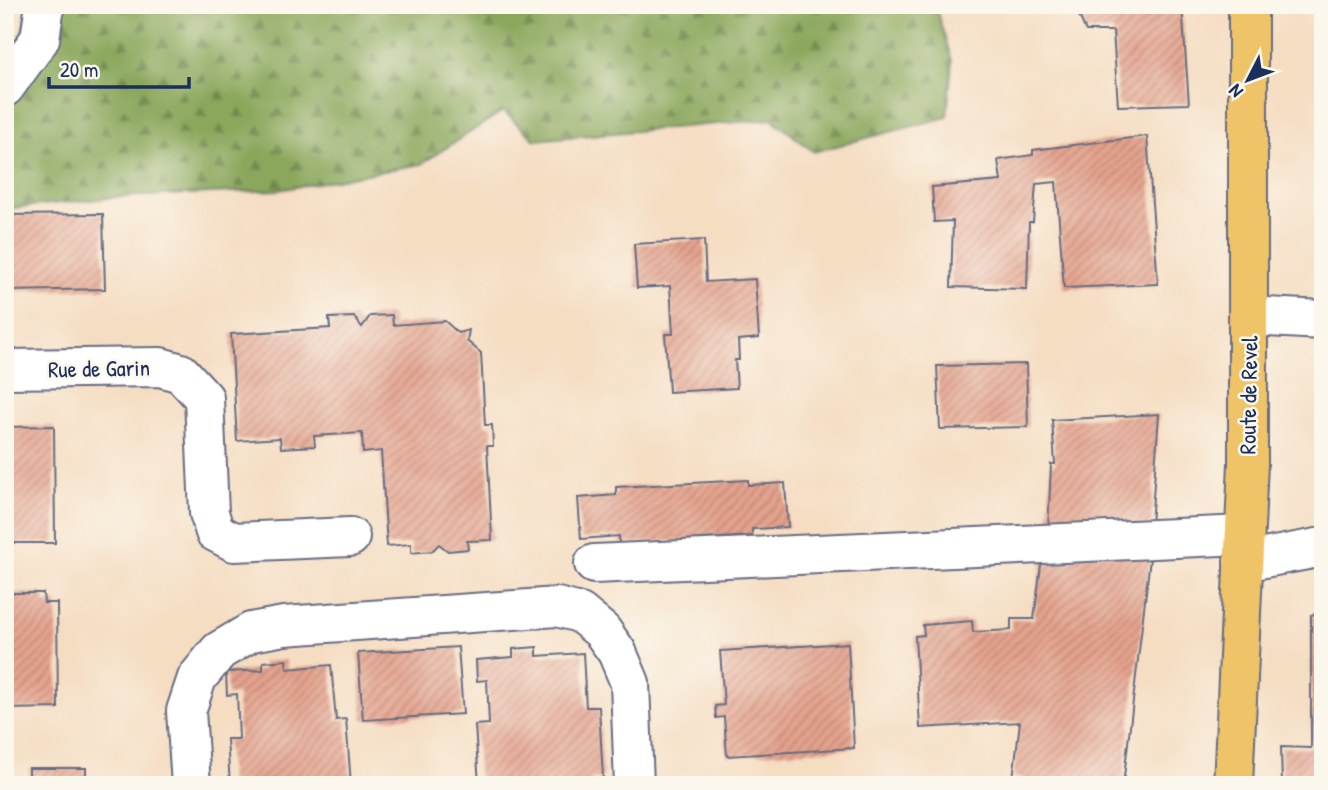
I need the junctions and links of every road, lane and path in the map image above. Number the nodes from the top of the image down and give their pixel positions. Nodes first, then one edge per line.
1 (45, 5) edge
2 (1254, 7) edge
3 (5, 87) edge
4 (1249, 316) junction
5 (1323, 320) edge
6 (5, 369) edge
7 (350, 537) dead end
8 (1323, 547) edge
9 (1243, 548) junction
10 (594, 564) dead end
11 (191, 785) edge
12 (634, 785) edge
13 (1233, 785) edge

1 - 3 street
2 - 4 main road, Route de Revel
4 - 5 street
4 - 9 main road, Route de Revel
6 - 7 street, Rue de Garin
8 - 9 street
9 - 10 street
9 - 13 main road, Route de Revel
11 - 12 street

